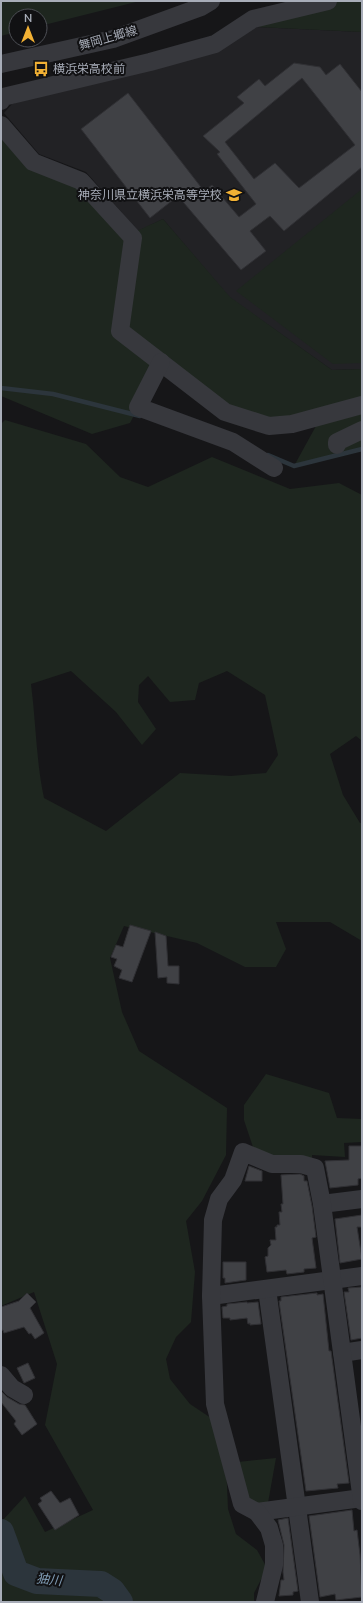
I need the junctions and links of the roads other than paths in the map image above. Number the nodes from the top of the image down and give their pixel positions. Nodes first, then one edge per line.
1 (211, 1) edge
2 (328, 1) edge
3 (1, 64) edge
4 (1, 101) edge
5 (1, 125) edge
6 (162, 362) junction
7 (362, 405) edge
8 (362, 430) edge
9 (337, 445) dead end
10 (269, 465) dead end
11 (362, 1199) edge
12 (322, 1204) junction
13 (362, 1276) edge
14 (332, 1280) junction
15 (267, 1289) junction
16 (211, 1296) junction
17 (362, 1350) edge
18 (342, 1353) junction
19 (1, 1375) edge
20 (24, 1394) dead end
21 (357, 1424) edge
22 (362, 1499) edge
23 (296, 1507) junction
24 (257, 1512) junction
25 (265, 1602) edge
26 (310, 1602) edge

1 - 3 street, 舞岡上郷線
2 - 4 street
5 - 6 street
6 - 7 street
6 - 10 street
8 - 9 street
11 - 12 street
12 - 14 street
12 - 16 street
13 - 14 street
14 - 15 street
14 - 18 street
15 - 16 street
15 - 23 street
16 - 24 street
17 - 18 street
18 - 21 street
19 - 20 street
21 - 22 street
22 - 23 street
23 - 24 street
23 - 26 street
24 - 25 street

